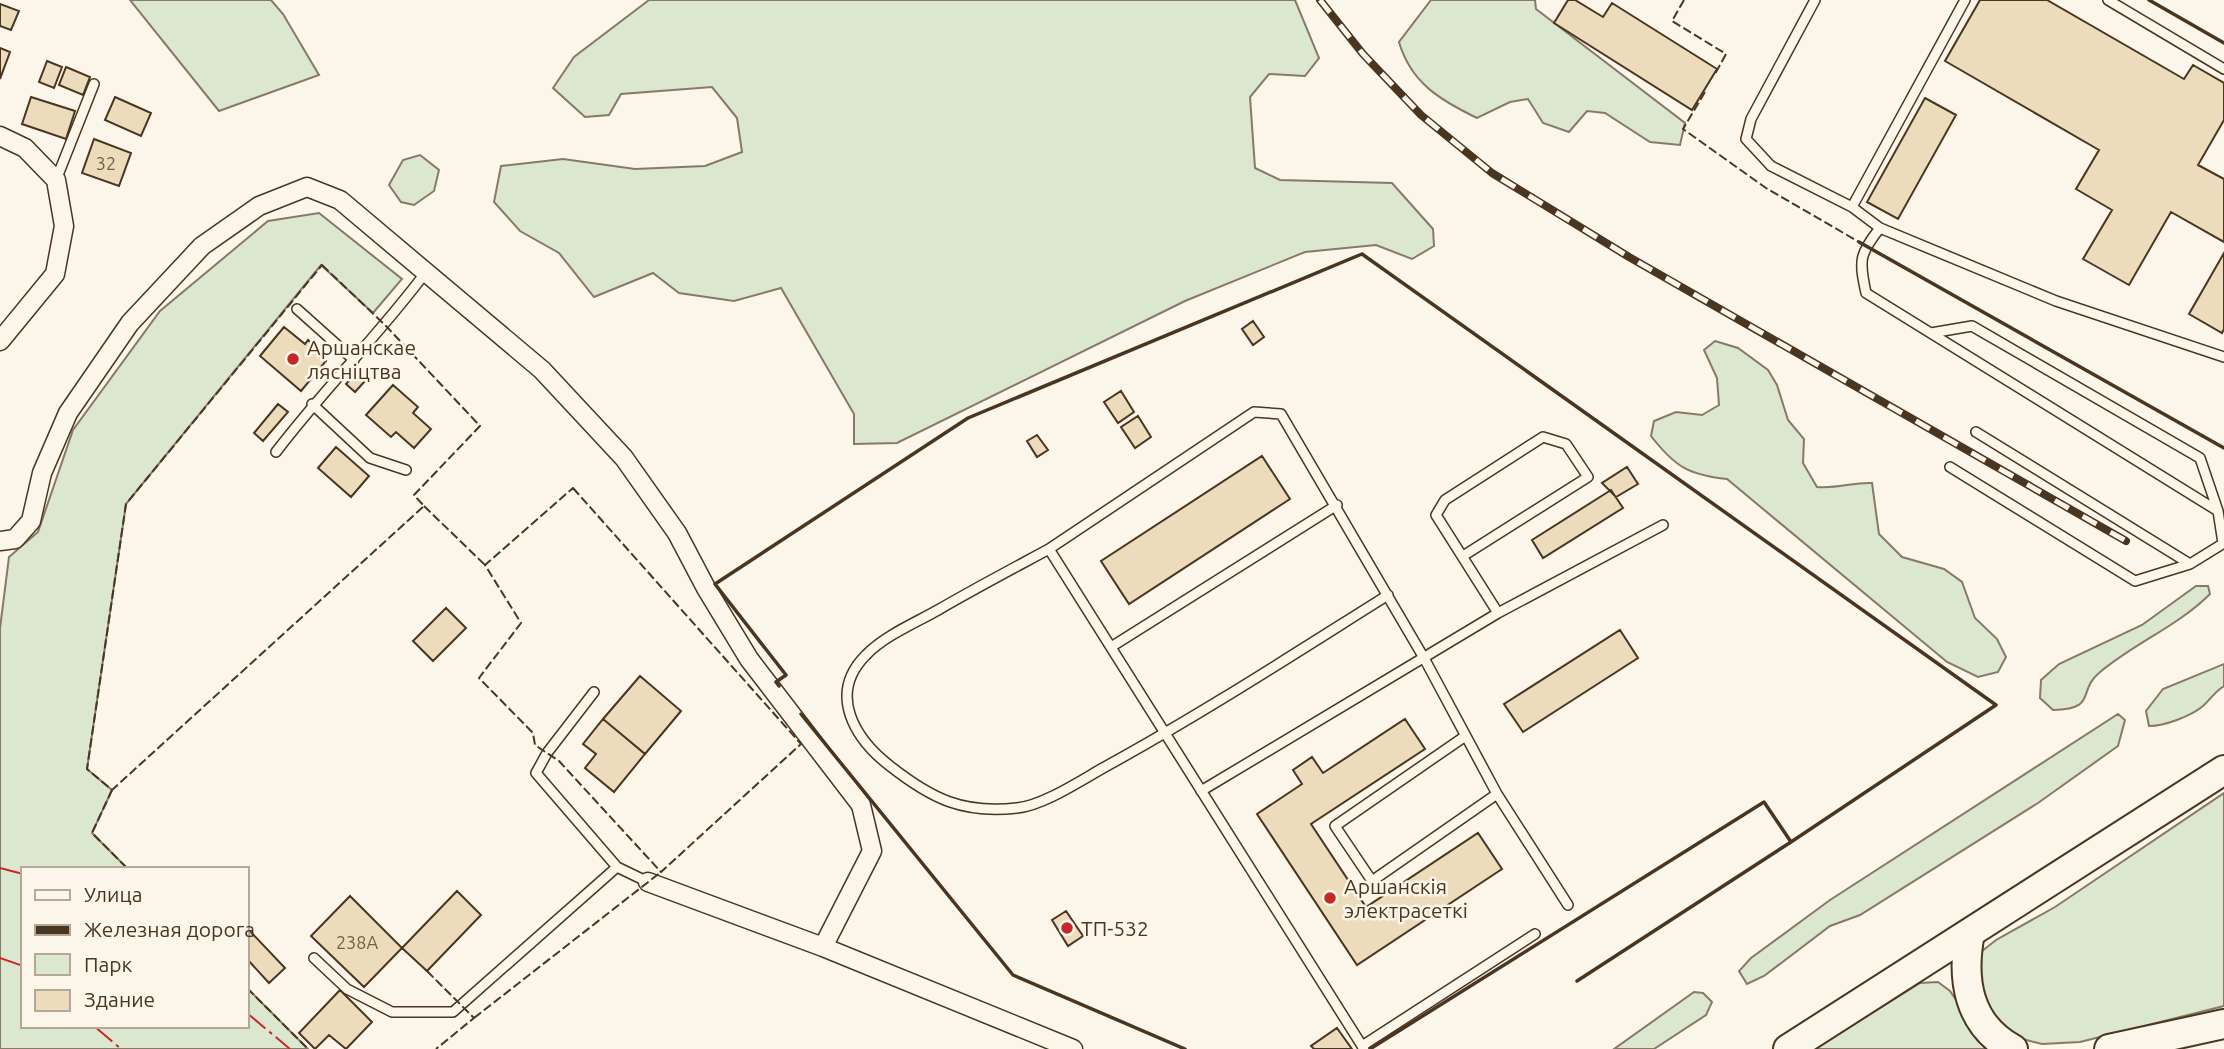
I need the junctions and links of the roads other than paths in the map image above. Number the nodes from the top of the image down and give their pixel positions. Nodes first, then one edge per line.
1 (1815, 0) edge
2 (1965, 0) edge
3 (2108, 0) edge
4 (2224, 69) edge
5 (94, 84) dead end
6 (0, 136) edge
7 (55, 180) junction
8 (1852, 207) junction
9 (1880, 228) junction
10 (426, 272) junction
11 (297, 309) dead end
12 (1931, 333) junction
13 (0, 341) edge
14 (2224, 358) edge
15 (354, 360) junction
16 (312, 404) junction
17 (1976, 432) dead end
18 (276, 452) dead end
19 (1950, 467) dead end
20 (406, 470) dead end
21 (1337, 505) junction
22 (2218, 511) junction
23 (1662, 525) dead end
24 (0, 541) edge
25 (2224, 543) edge
26 (1049, 549) junction
27 (1462, 556) junction
28 (2190, 564) junction
29 (1388, 595) junction
30 (1498, 613) junction
31 (1111, 648) junction
32 (1424, 658) junction
33 (593, 692) dead end
34 (1165, 734) junction
35 (1464, 737) junction
36 (2224, 770) edge
37 (1201, 791) junction
38 (1497, 794) junction
39 (617, 867) junction
40 (648, 882) joint
41 (1568, 905) dead end
42 (1970, 933) junction
43 (1535, 934) dead end
44 (823, 947) junction
45 (314, 958) dead end
46 (2224, 1024) edge
47 (1363, 1047) edge
48 (1788, 1048) edge
49 (1073, 1049) edge
50 (2014, 1049) edge
51 (2109, 1049) edge

1 - 8 lane
2 - 8 lane
3 - 4 lane
5 - 7 lane
6 - 7 street
7 - 13 street
8 - 9 lane
9 - 12 lane
9 - 14 lane
10 - 15 lane
10 - 24 street
10 - 44 street
11 - 15 lane
12 - 22 lane
12 - 22 lane
15 - 16 lane
16 - 18 lane
16 - 20 lane
17 - 28 lane
19 - 28 lane
21 - 26 lane
21 - 29 lane
21 - 31 lane
22 - 25 lane
23 - 30 lane
25 - 28 lane
26 - 31 lane
26 - 34 lane
27 - 27 lane
27 - 30 lane
29 - 32 lane
29 - 34 lane
30 - 32 lane
31 - 34 lane
32 - 35 lane
32 - 37 lane
33 - 39 lane
34 - 37 lane
35 - 38 lane
35 - 38 lane
36 - 42 highway
37 - 47 lane
38 - 41 lane
39 - 40 lane
39 - 45 lane
40 - 44 street
42 - 48 highway
42 - 50 highway
43 - 47 lane
44 - 49 street
46 - 51 highway

